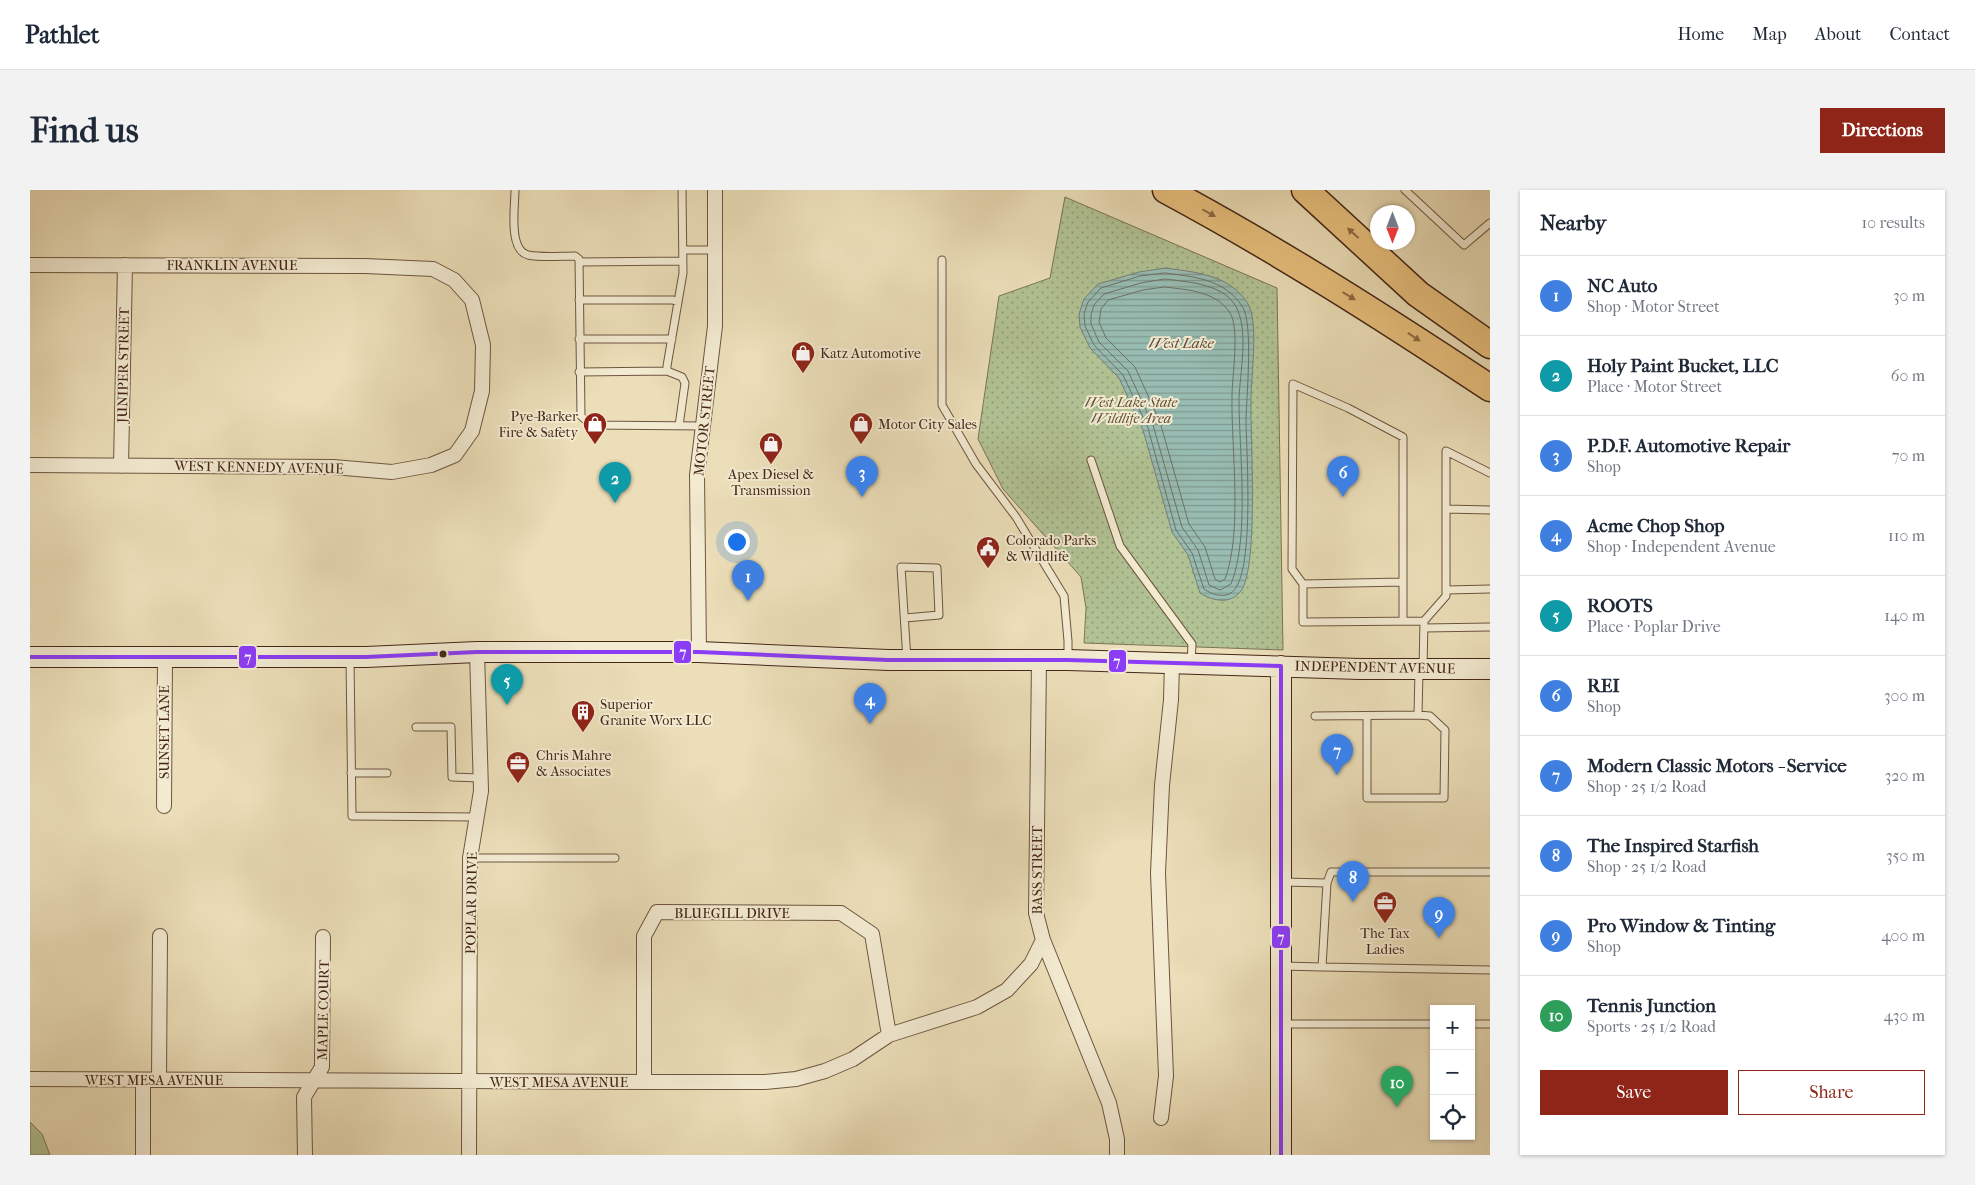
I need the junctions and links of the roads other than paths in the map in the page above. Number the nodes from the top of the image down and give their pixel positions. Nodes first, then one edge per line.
1 (515, 190) edge
2 (682, 190) edge
3 (715, 190) edge
4 (1166, 190) edge
5 (1305, 190) edge
6 (1405, 190) edge
7 (1490, 223) edge
8 (683, 250) junction
9 (715, 250) junction
10 (942, 260) dead end
11 (683, 261) junction
12 (580, 262) junction
13 (30, 265) edge
14 (124, 265) junction
15 (433, 269) joint
16 (580, 300) junction
17 (678, 302) junction
18 (580, 339) junction
19 (672, 339) junction
20 (1490, 345) edge
21 (667, 371) junction
22 (580, 372) junction
23 (1490, 388) edge
24 (679, 426) junction
25 (703, 426) junction
26 (1091, 460) dead end
27 (30, 465) edge
28 (121, 466) junction
29 (1490, 473) edge
30 (1446, 509) junction
31 (1490, 510) edge
32 (1403, 582) junction
33 (1303, 584) junction
34 (1490, 589) edge
35 (1446, 590) junction
36 (905, 618) junction
37 (1403, 621) junction
38 (1424, 624) junction
39 (1490, 627) edge
40 (477, 652) junction
41 (699, 652) junction
42 (30, 657) edge
43 (350, 657) junction
44 (165, 658) junction
45 (906, 660) junction
46 (1039, 660) junction
47 (1068, 660) junction
48 (1181, 663) junction
49 (1281, 666) junction
50 (1421, 668) junction
51 (1490, 669) edge
52 (1418, 715) junction
53 (1316, 716) dead end
54 (1367, 716) junction
55 (416, 727) dead end
56 (351, 773) junction
57 (388, 773) dead end
58 (480, 778) junction
59 (164, 806) dead end
60 (476, 817) junction
61 (470, 858) junction
62 (615, 858) dead end
63 (1490, 872) edge
64 (1281, 882) junction
65 (1327, 882) junction
66 (160, 936) dead end
67 (323, 937) dead end
68 (1043, 940) junction
69 (1281, 966) junction
70 (1322, 967) junction
71 (1490, 970) edge
72 (1281, 1024) junction
73 (1430, 1024) edge
74 (1475, 1024) edge
75 (1490, 1024) edge
76 (889, 1035) junction
77 (30, 1079) edge
78 (143, 1080) junction
79 (158, 1080) junction
80 (315, 1081) junction
81 (470, 1081) junction
82 (644, 1082) junction
83 (1161, 1118) dead end
84 (143, 1155) edge
85 (305, 1155) edge
86 (469, 1155) edge
87 (1117, 1155) edge
88 (1281, 1155) edge

1 - 12 lane
2 - 8 lane
3 - 9 street, MOTOR STREET
4 -> 23 highway
20 -> 5 highway
6 - 7 lane
8 - 9 lane
8 - 11 lane
9 - 25 street, MOTOR STREET
10 - 47 lane
11 - 12 lane
11 - 17 lane
12 - 16 lane
13 - 14 street, FRANKLIN AVENUE
14 - 15 street, FRANKLIN AVENUE
14 - 28 street, JUNIPER STREET
15 - 28 street, WEST KENNEDY AVENUE
16 - 17 lane
16 - 18 lane
17 - 19 lane
18 - 19 lane
18 - 22 lane
19 - 21 lane
21 - 22 lane
21 - 24 lane
22 - 24 lane
24 - 25 lane
25 - 41 street, MOTOR STREET
26 - 48 lane
27 - 28 street, WEST KENNEDY AVENUE
29 - 30 lane
30 - 31 lane
30 - 35 lane
32 - 33 lane
32 - 33 lane
32 - 37 lane
33 - 37 lane
34 - 35 lane
35 - 38 lane
36 - 36 lane
36 - 45 lane
37 - 38 lane
38 - 39 lane
38 - 50 lane
40 - 41 street, INDEPENDENT AVENUE
40 - 43 street, INDEPENDENT AVENUE
40 - 58 street, POPLAR DRIVE
41 - 45 street, INDEPENDENT AVENUE
42 - 44 street, INDEPENDENT AVENUE
43 - 44 street, INDEPENDENT AVENUE
43 - 56 lane
44 - 59 street, SUNSET LANE
45 - 46 street, INDEPENDENT AVENUE
46 - 47 street, INDEPENDENT AVENUE
46 - 68 street, BASS STREET
47 - 48 street, INDEPENDENT AVENUE
48 - 49 street, INDEPENDENT AVENUE
48 - 83 street
49 - 50 street, INDEPENDENT AVENUE
49 - 64 street
50 - 51 street, INDEPENDENT AVENUE
50 - 52 lane
52 - 54 lane
52 - 54 lane
53 - 54 lane
55 - 58 lane
56 - 57 lane
56 - 60 lane
58 - 60 street, POPLAR DRIVE
60 - 61 street, POPLAR DRIVE
61 - 62 lane
61 - 81 street, POPLAR DRIVE
63 - 65 lane
64 - 65 lane
64 - 69 street
65 - 70 lane
66 - 79 street
67 - 80 street, MAPLE COURT
68 - 76 street, WEST MESA AVENUE
68 - 87 street, BASS STREET
69 - 70 lane
69 - 72 street
70 - 71 lane
72 - 73 lane
72 - 88 street
74 - 75 lane
76 - 82 street, WEST MESA AVENUE
76 - 82 street, BLUEGILL DRIVE
77 - 78 street, WEST MESA AVENUE
78 - 79 street, WEST MESA AVENUE
78 - 84 street
79 - 80 street, WEST MESA AVENUE
80 - 81 street, WEST MESA AVENUE
80 - 85 street, MAPLE COURT
81 - 82 street, WEST MESA AVENUE
81 - 86 street, POPLAR DRIVE

